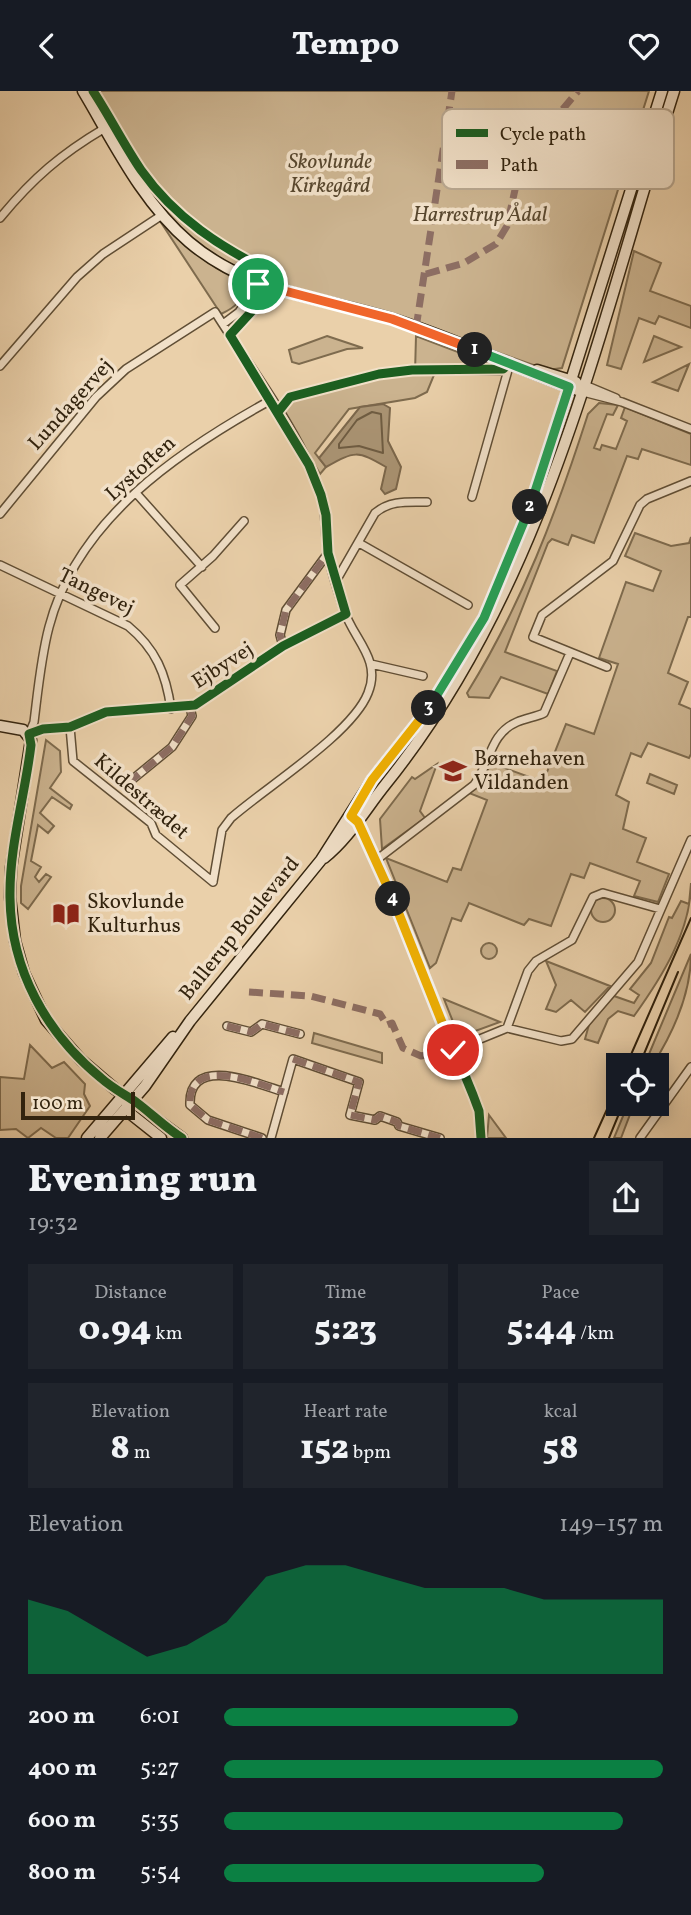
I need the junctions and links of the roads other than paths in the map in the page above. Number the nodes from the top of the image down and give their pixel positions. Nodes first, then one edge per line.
1 (83, 91) edge
2 (662, 91) edge
3 (674, 91) edge
4 (656, 109) edge
5 (669, 109) edge
6 (105, 128) junction
7 (631, 189) edge
8 (644, 189) edge
9 (162, 215) junction
10 (0, 218) edge
11 (258, 284) junction
12 (223, 324) junction
13 (510, 363) junction
14 (0, 366) edge
15 (570, 383) junction
16 (584, 388) junction
17 (271, 400) junction
18 (691, 429) edge
19 (691, 481) edge
20 (136, 493) junction
21 (472, 497) dead end
22 (427, 502) dead end
23 (0, 514) edge
24 (244, 521) dead end
25 (359, 543) junction
26 (328, 553) junction
27 (0, 565) edge
28 (202, 567) junction
29 (335, 581) junction
30 (61, 593) junction
31 (468, 605) dead end
32 (346, 614) junction
33 (215, 628) dead end
34 (283, 646) junction
35 (570, 653) junction
36 (371, 664) junction
37 (607, 667) dead end
38 (422, 676) dead end
39 (190, 707) junction
40 (171, 709) junction
41 (0, 726) edge
42 (70, 727) junction
43 (29, 734) junction
44 (128, 783) dead end
45 (355, 819) junction
46 (691, 840) edge
47 (375, 861) junction
48 (660, 909) junction
49 (190, 1021) junction
50 (227, 1026) dead end
51 (507, 1028) junction
52 (300, 1034) dead end
53 (453, 1050) junction
54 (691, 1067) edge
55 (284, 1092) junction
56 (121, 1094) junction
57 (131, 1104) junction
58 (87, 1138) edge
59 (100, 1138) edge
60 (161, 1138) edge
61 (182, 1138) edge
62 (262, 1138) edge
63 (271, 1138) edge
64 (440, 1138) edge
65 (481, 1138) edge
66 (640, 1138) edge

1 - 6 street
2 - 4 street, Ballerup Boulevard
3 - 5 street, Ballerup Boulevard
6 - 9 street
6 - 10 street
7 - 15 street, Ballerup Boulevard
8 - 16 street, Ballerup Boulevard
9 - 11 street
9 - 14 street
11 - 12 street
11 - 13 street
12 - 17 street
12 - 23 street, Lundagervej
13 - 15 street
13 - 21 street
15 - 16 street
15 - 45 street, Ballerup Boulevard
16 - 18 street
16 - 45 street, Ballerup Boulevard
17 - 20 street, Lystoften
17 - 26 street
19 - 35 street
20 - 28 street
20 - 30 street, Lystoften
22 - 25 street
24 - 28 street
25 - 29 street
25 - 31 street
26 - 29 street
26 - 34 street
27 - 30 street, Tangevej
28 - 33 street
29 - 32 street
30 - 40 street, Tangevej
30 - 43 street, Lystoften
32 - 34 street, Ejbyvej
32 - 36 street
34 - 39 street, Ejbyvej
35 - 37 street
35 - 47 street
36 - 38 street
36 - 42 street, Kildestrædet
39 - 40 street, Ejbyvej
39 - 44 street
40 - 42 street, Ejbyvej
41 - 43 street, Ejbyvej
42 - 43 street, Ejbyvej
43 - 56 street
45 - 47 street
45 - 49 street, Ballerup Boulevard
46 - 48 street
47 - 53 street
48 - 51 street
48 - 51 street
49 - 56 street, Ballerup Boulevard
49 - 57 street, Ballerup Boulevard
50 - 52 street
51 - 53 street
53 - 65 street
54 - 66 street
55 - 62 street
55 - 63 street
55 - 64 street
56 - 57 street
56 - 58 street, Ballerup Boulevard
57 - 59 street, Ballerup Boulevard
57 - 60 street
57 - 61 street

